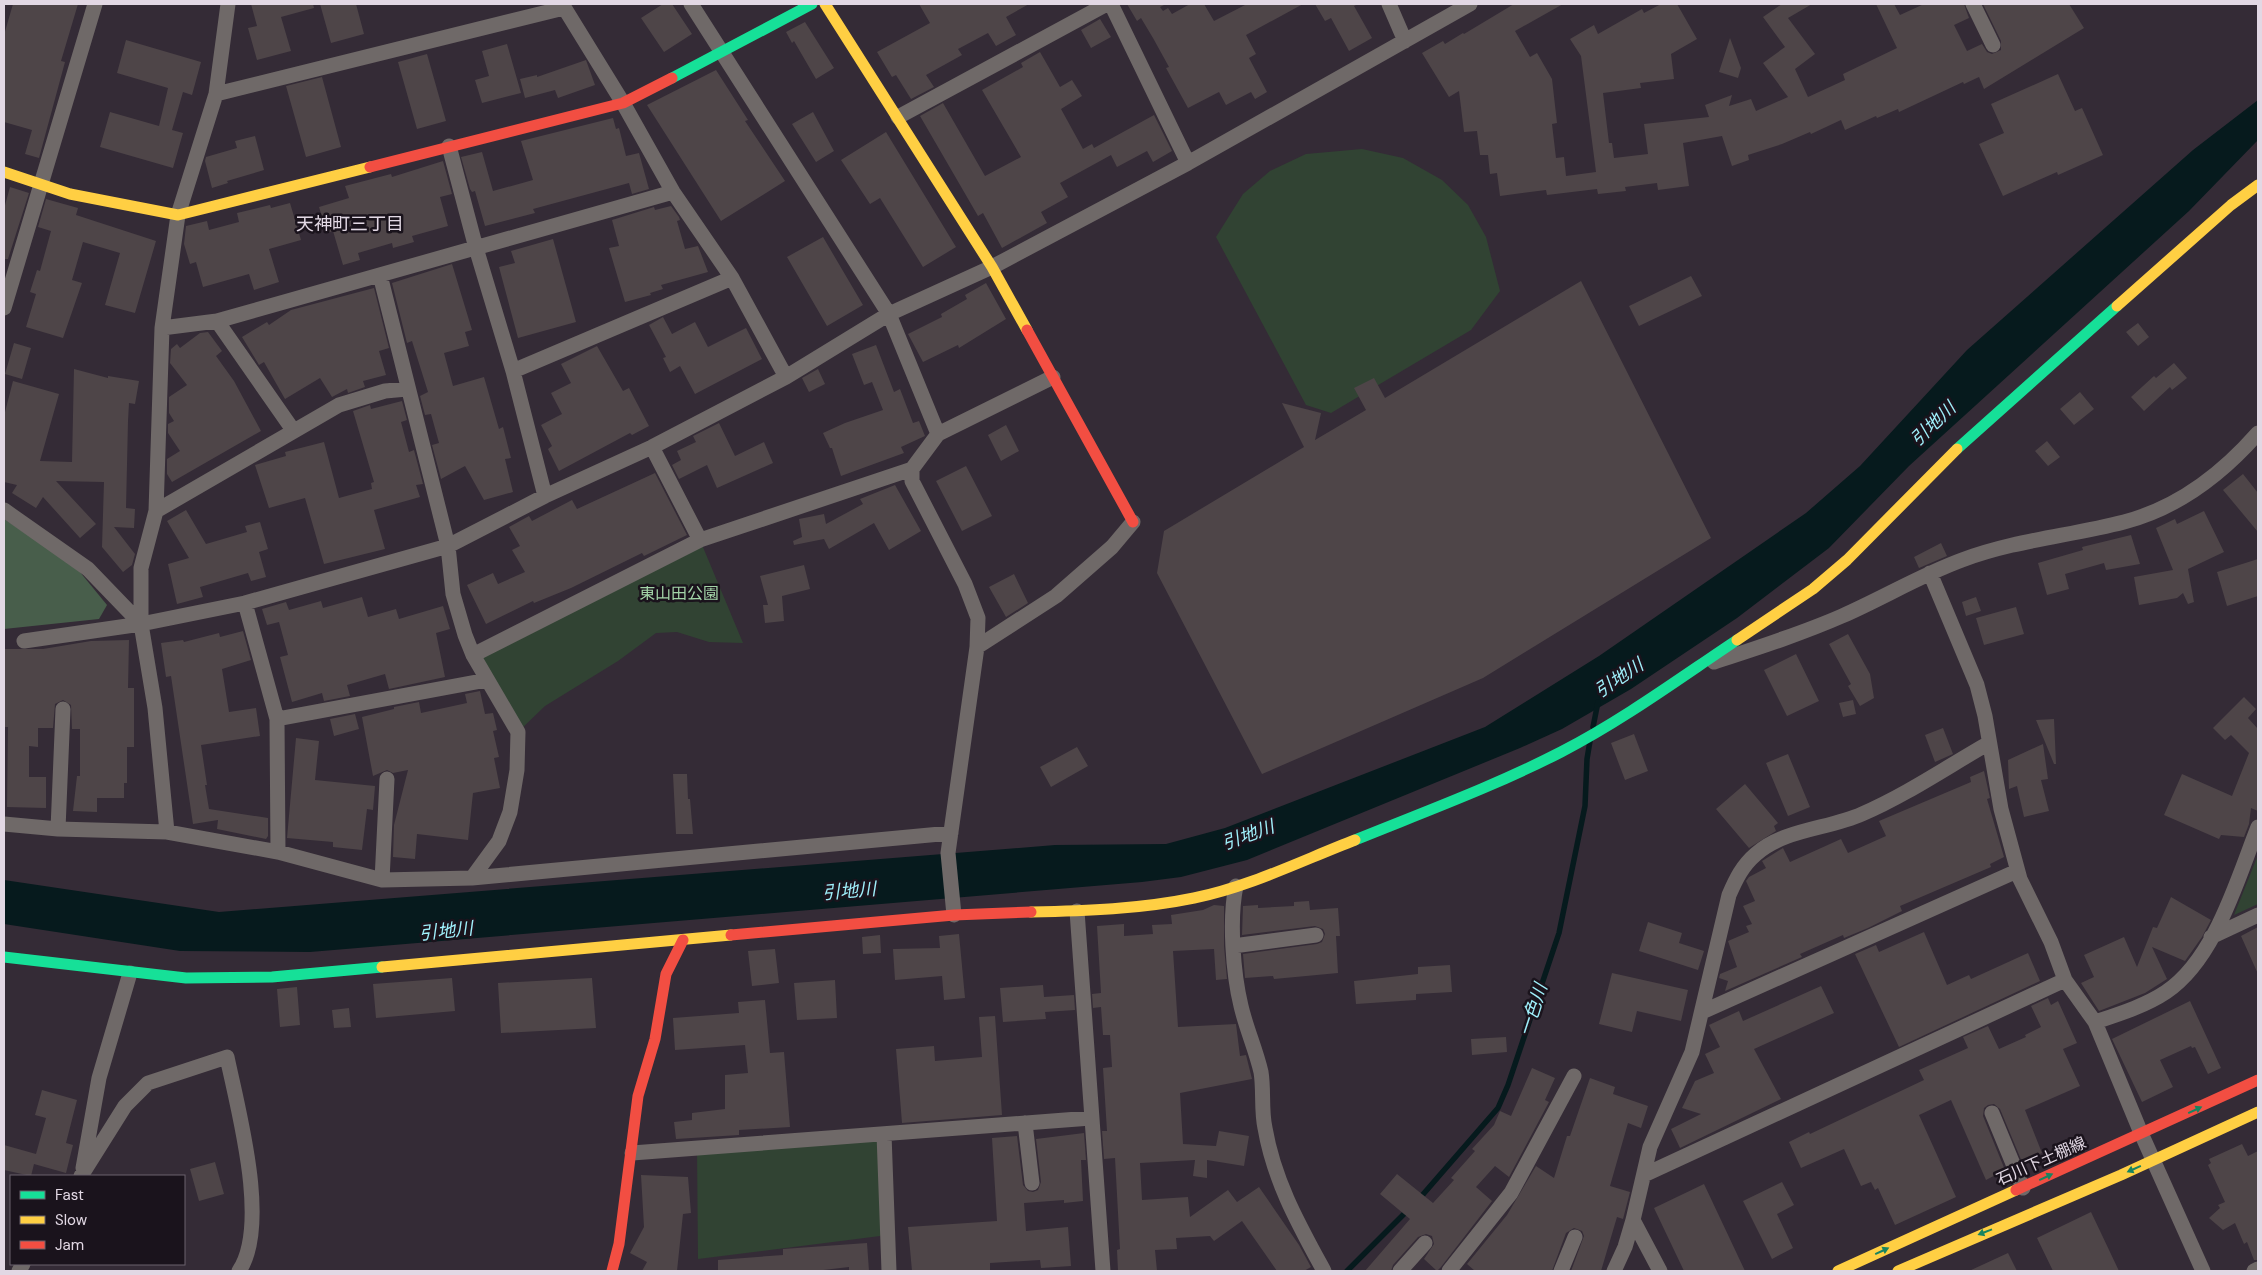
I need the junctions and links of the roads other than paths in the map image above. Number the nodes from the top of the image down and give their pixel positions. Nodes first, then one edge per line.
1 (95, 4) edge
2 (228, 4) edge
3 (690, 4) edge
4 (812, 4) edge
5 (825, 4) edge
6 (1107, 4) edge
7 (1111, 4) edge
8 (1390, 4) edge
9 (1470, 4) edge
10 (1973, 4) edge
11 (563, 6) edge
12 (1405, 41) junction
13 (1993, 45) dead end
14 (722, 53) junction
15 (216, 94) junction
16 (623, 103) junction
17 (898, 117) junction
18 (449, 146) junction
19 (1188, 164) junction
20 (4, 172) edge
21 (42, 184) junction
22 (2258, 185) edge
23 (673, 192) junction
24 (178, 215) junction
25 (476, 248) junction
26 (992, 267) junction
27 (380, 275) junction
28 (732, 278) junction
29 (4, 308) edge
30 (889, 314) junction
31 (217, 321) junction
32 (162, 328) junction
33 (513, 371) junction
34 (1053, 376) junction
35 (786, 377) junction
36 (407, 388) junction
37 (293, 430) junction
38 (938, 434) junction
39 (2258, 434) edge
40 (652, 446) junction
41 (912, 469) junction
42 (545, 496) junction
43 (4, 510) edge
44 (156, 512) junction
45 (1133, 522) joint
46 (700, 540) junction
47 (448, 546) junction
48 (1930, 573) junction
49 (245, 603) junction
50 (141, 624) junction
51 (24, 641) dead end
52 (977, 647) junction
53 (473, 655) junction
54 (1698, 667) junction
55 (487, 680) junction
56 (63, 709) dead end
57 (277, 718) junction
58 (1989, 743) junction
59 (387, 779) dead end
60 (4, 824) edge
61 (2258, 826) edge
62 (58, 829) junction
63 (167, 832) junction
64 (951, 833) junction
65 (278, 852) junction
66 (2017, 871) junction
67 (472, 878) junction
68 (382, 880) junction
69 (1236, 886) junction
70 (953, 909) junction
71 (1077, 911) junction
72 (2258, 915) edge
73 (1316, 935) dead end
74 (2211, 937) junction
75 (683, 940) junction
76 (1233, 946) junction
77 (4, 957) edge
78 (130, 973) junction
79 (2065, 980) junction
80 (1702, 1012) junction
81 (2095, 1022) junction
82 (1574, 1076) dead end
83 (2258, 1080) edge
84 (2258, 1112) edge
85 (1992, 1113) dead end
86 (1091, 1118) junction
87 (1025, 1124) junction
88 (2141, 1133) junction
89 (884, 1134) junction
90 (632, 1153) junction
91 (2153, 1161) junction
92 (81, 1175) edge
93 (1644, 1175) junction
94 (1032, 1182) dead end
95 (2023, 1188) junction
96 (1633, 1220) junction
97 (1575, 1237) dead end
98 (1425, 1243) dead end
99 (2258, 1270) edge
100 (239, 1271) edge
101 (612, 1271) edge
102 (889, 1271) edge
103 (1103, 1271) edge
104 (1323, 1271) edge
105 (1400, 1271) edge
106 (1449, 1271) edge
107 (1561, 1271) edge
108 (1614, 1271) edge
109 (1660, 1271) edge
110 (1838, 1271) edge
111 (1898, 1271) edge
112 (2203, 1271) edge
113 (2254, 1271) edge

1 - 21 street
2 - 15 street
3 - 14 street
4 - 14 street
5 - 17 street
6 - 17 street
7 - 19 street
8 - 12 street
9 - 12 street
10 - 13 street
11 - 15 street
11 - 16 street
12 - 19 street
14 - 16 street
14 - 30 street
15 - 24 street
16 - 18 street
16 - 23 street
17 - 26 street
18 - 24 street
18 - 25 street
19 - 26 street
20 - 21 street
21 - 24 street
21 - 29 street
22 - 54 street
23 - 25 street
23 - 28 street
24 - 32 street
25 - 27 street
25 - 33 street
26 - 30 street
26 - 34 street
27 - 31 street
27 - 36 street
28 - 33 street
28 - 35 street
30 - 35 street
30 - 38 street
31 - 32 street
31 - 37 street
32 - 44 street
33 - 42 street
34 - 38 street
34 - 45 street
35 - 40 street
36 - 37 street
36 - 47 street
37 - 44 street
38 - 41 street
39 - 48 street
40 - 42 street
40 - 46 street
41 - 46 street
41 - 52 street
42 - 47 street
43 - 50 street
44 - 50 street
45 - 52 street
46 - 53 street
47 - 49 street
47 - 53 street
48 - 54 street
48 - 58 street
49 - 50 street
49 - 57 street
50 - 51 street
50 - 63 street
52 - 64 street
53 - 55 street
54 - 69 street
55 - 57 street
55 - 67 street
56 - 62 street
57 - 65 street
58 - 66 street
58 - 80 street
59 - 68 street
60 - 62 street
61 - 74 street
62 - 63 street
63 - 65 street
64 - 67 street
64 - 70 street
65 - 68 street
66 - 79 street
66 - 80 street
67 - 68 street
69 - 71 street
69 - 76 street
70 - 71 street
70 - 75 street
71 - 86 street
72 - 74 street
73 - 76 street
74 - 81 street
75 - 78 street
75 - 90 street
76 - 104 street
77 - 78 street
78 - 92 street
79 - 81 street
79 - 93 street
80 - 93 street
81 - 88 street
82 - 106 street
88 -> 83 street, 石川下土棚線
84 - 91 street
85 - 95 street
86 - 87 street
86 - 103 street
87 - 89 street
87 - 94 street
88 - 91 street
95 -> 88 street, 石川下土棚線
89 - 90 street
89 - 102 street
90 - 101 street
91 -> 111 street
91 - 112 street
92 - 100 street
93 - 96 street
110 -> 95 street, 石川下土棚線
96 - 108 street
96 - 109 street
97 - 107 street
98 - 105 street
99 - 113 street

